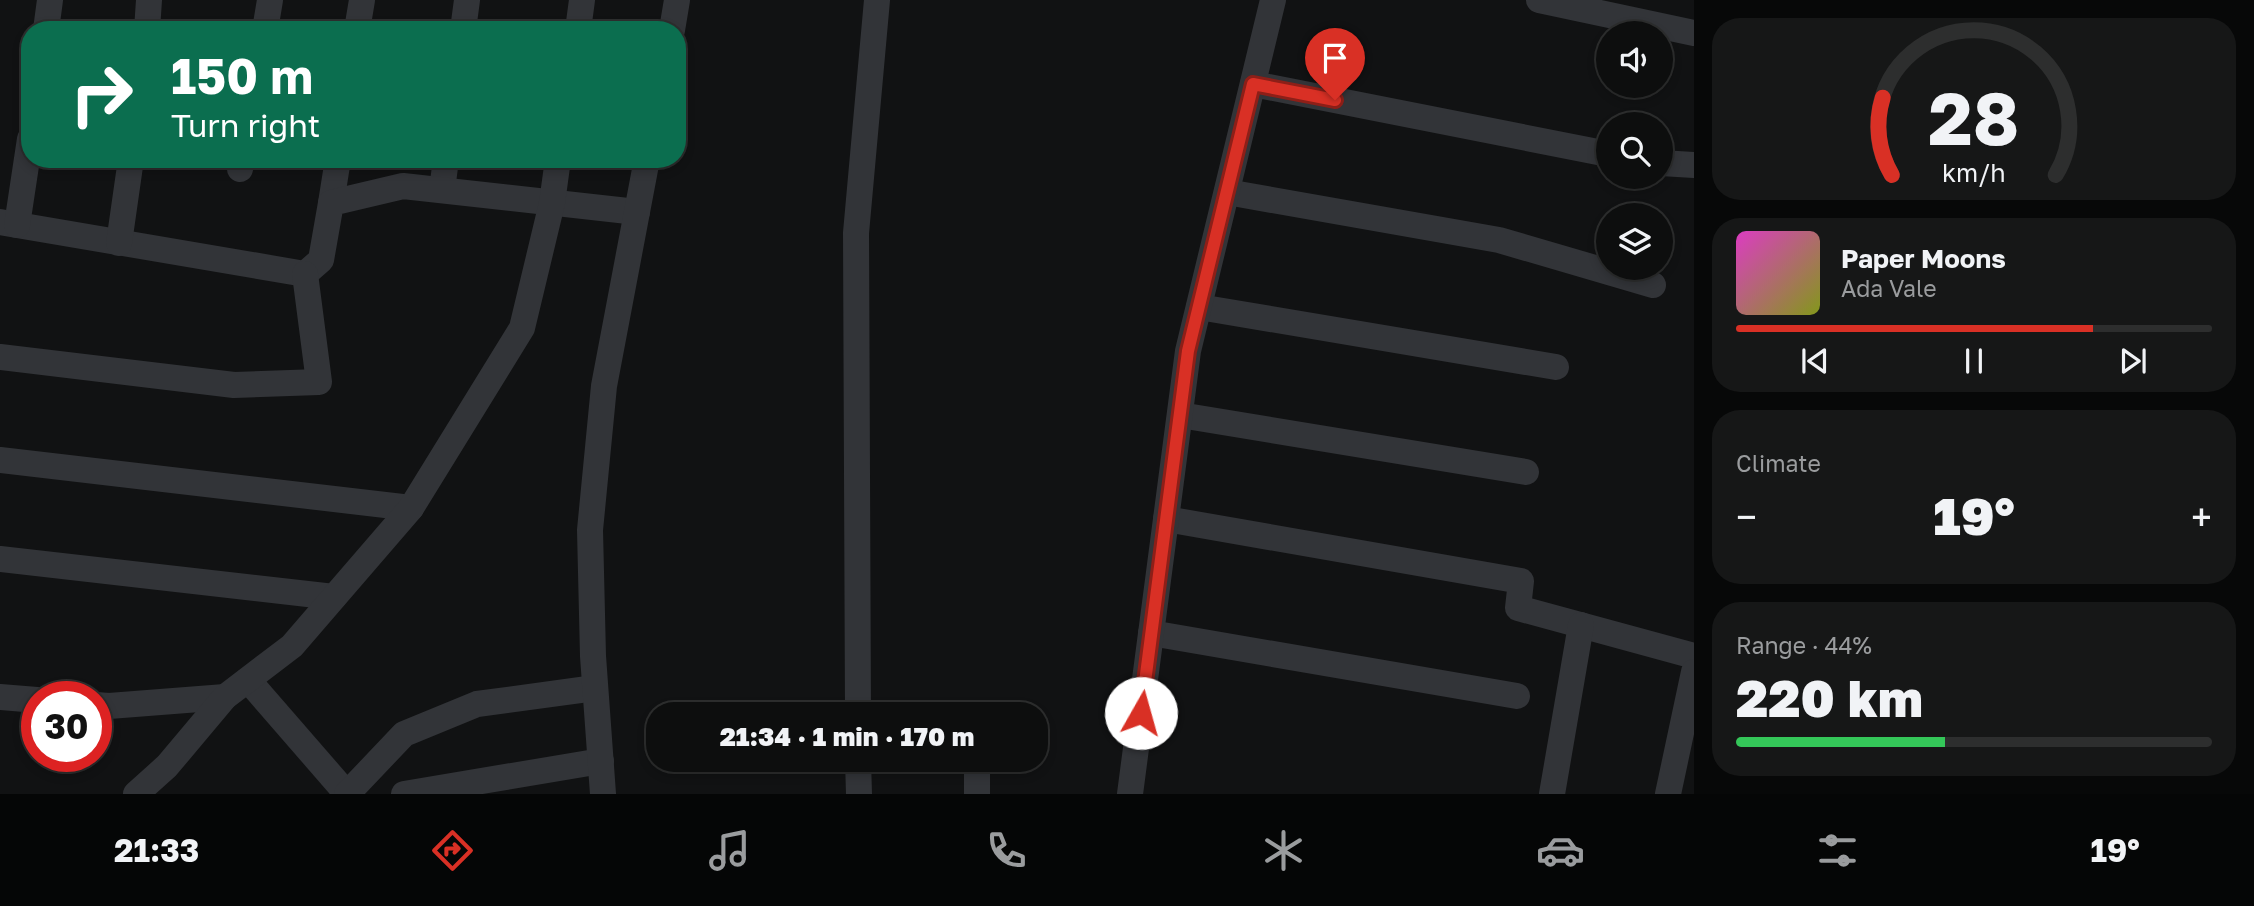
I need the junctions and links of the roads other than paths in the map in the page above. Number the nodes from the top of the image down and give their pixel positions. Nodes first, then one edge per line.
1 (50, 0) edge
2 (149, 0) edge
3 (271, 0) edge
4 (362, 0) edge
5 (467, 0) edge
6 (582, 0) edge
7 (677, 0) edge
8 (877, 0) edge
9 (1273, 0) edge
10 (1539, 0) edge
11 (47, 21) edge
12 (148, 21) edge
13 (267, 21) edge
14 (358, 21) edge
15 (464, 21) edge
16 (579, 21) edge
17 (674, 21) edge
18 (1694, 33) edge
19 (1253, 84) junction
20 (1596, 152) edge
21 (1673, 164) edge
22 (1694, 165) edge
23 (23, 168) edge
24 (130, 168) edge
25 (337, 168) edge
26 (445, 168) edge
27 (557, 168) edge
28 (645, 168) edge
29 (442, 190) junction
30 (1227, 192) junction
31 (331, 203) junction
32 (552, 203) junction
33 (637, 212) junction
34 (9, 224) edge
35 (119, 243) junction
36 (305, 274) junction
37 (1653, 285) dead end
38 (1199, 307) junction
39 (0, 357) edge
40 (1556, 367) dead end
41 (1180, 415) junction
42 (0, 460) edge
43 (1526, 472) dead end
44 (411, 508) junction
45 (1166, 519) junction
46 (0, 559) edge
47 (334, 597) junction
48 (1581, 625) junction
49 (1152, 633) junction
50 (1694, 656) edge
51 (1694, 673) edge
52 (248, 680) junction
53 (595, 688) junction
54 (1517, 695) dead end
55 (0, 697) edge
56 (225, 697) junction
57 (21, 699) edge
58 (858, 702) edge
59 (112, 706) edge
60 (601, 761) junction
61 (858, 772) edge
62 (977, 772) edge
63 (136, 794) edge
64 (347, 794) edge
65 (404, 794) edge
66 (603, 794) edge
67 (859, 794) edge
68 (977, 794) edge
69 (1130, 794) edge
70 (1552, 794) edge
71 (1668, 794) edge

1 - 11 street
2 - 12 street
3 - 13 street
4 - 14 street
5 - 15 street
6 - 16 street
7 - 17 street
8 - 58 street
9 - 19 street
10 - 18 street
19 - 20 street
19 - 30 street
21 - 22 street
23 - 34 street
24 - 35 street
25 - 31 street
26 - 29 street
27 - 32 street
28 - 33 street
29 - 31 street
29 - 32 street
30 - 37 street
30 - 38 street
31 - 36 street
32 - 33 street
32 - 44 street
33 - 53 street
34 - 35 street
35 - 36 street
36 - 39 street
38 - 40 street
38 - 41 street
41 - 43 street
41 - 45 street
42 - 44 street
44 - 47 street
45 - 48 street
45 - 49 street
46 - 47 street
47 - 52 street
48 - 50 street
48 - 70 street
49 - 54 street
49 - 69 street
51 - 71 street
52 - 56 street
52 - 64 street
53 - 60 street
53 - 64 street
55 - 57 street
56 - 59 street
56 - 63 street
60 - 65 street
60 - 66 street
61 - 67 street
62 - 68 street

